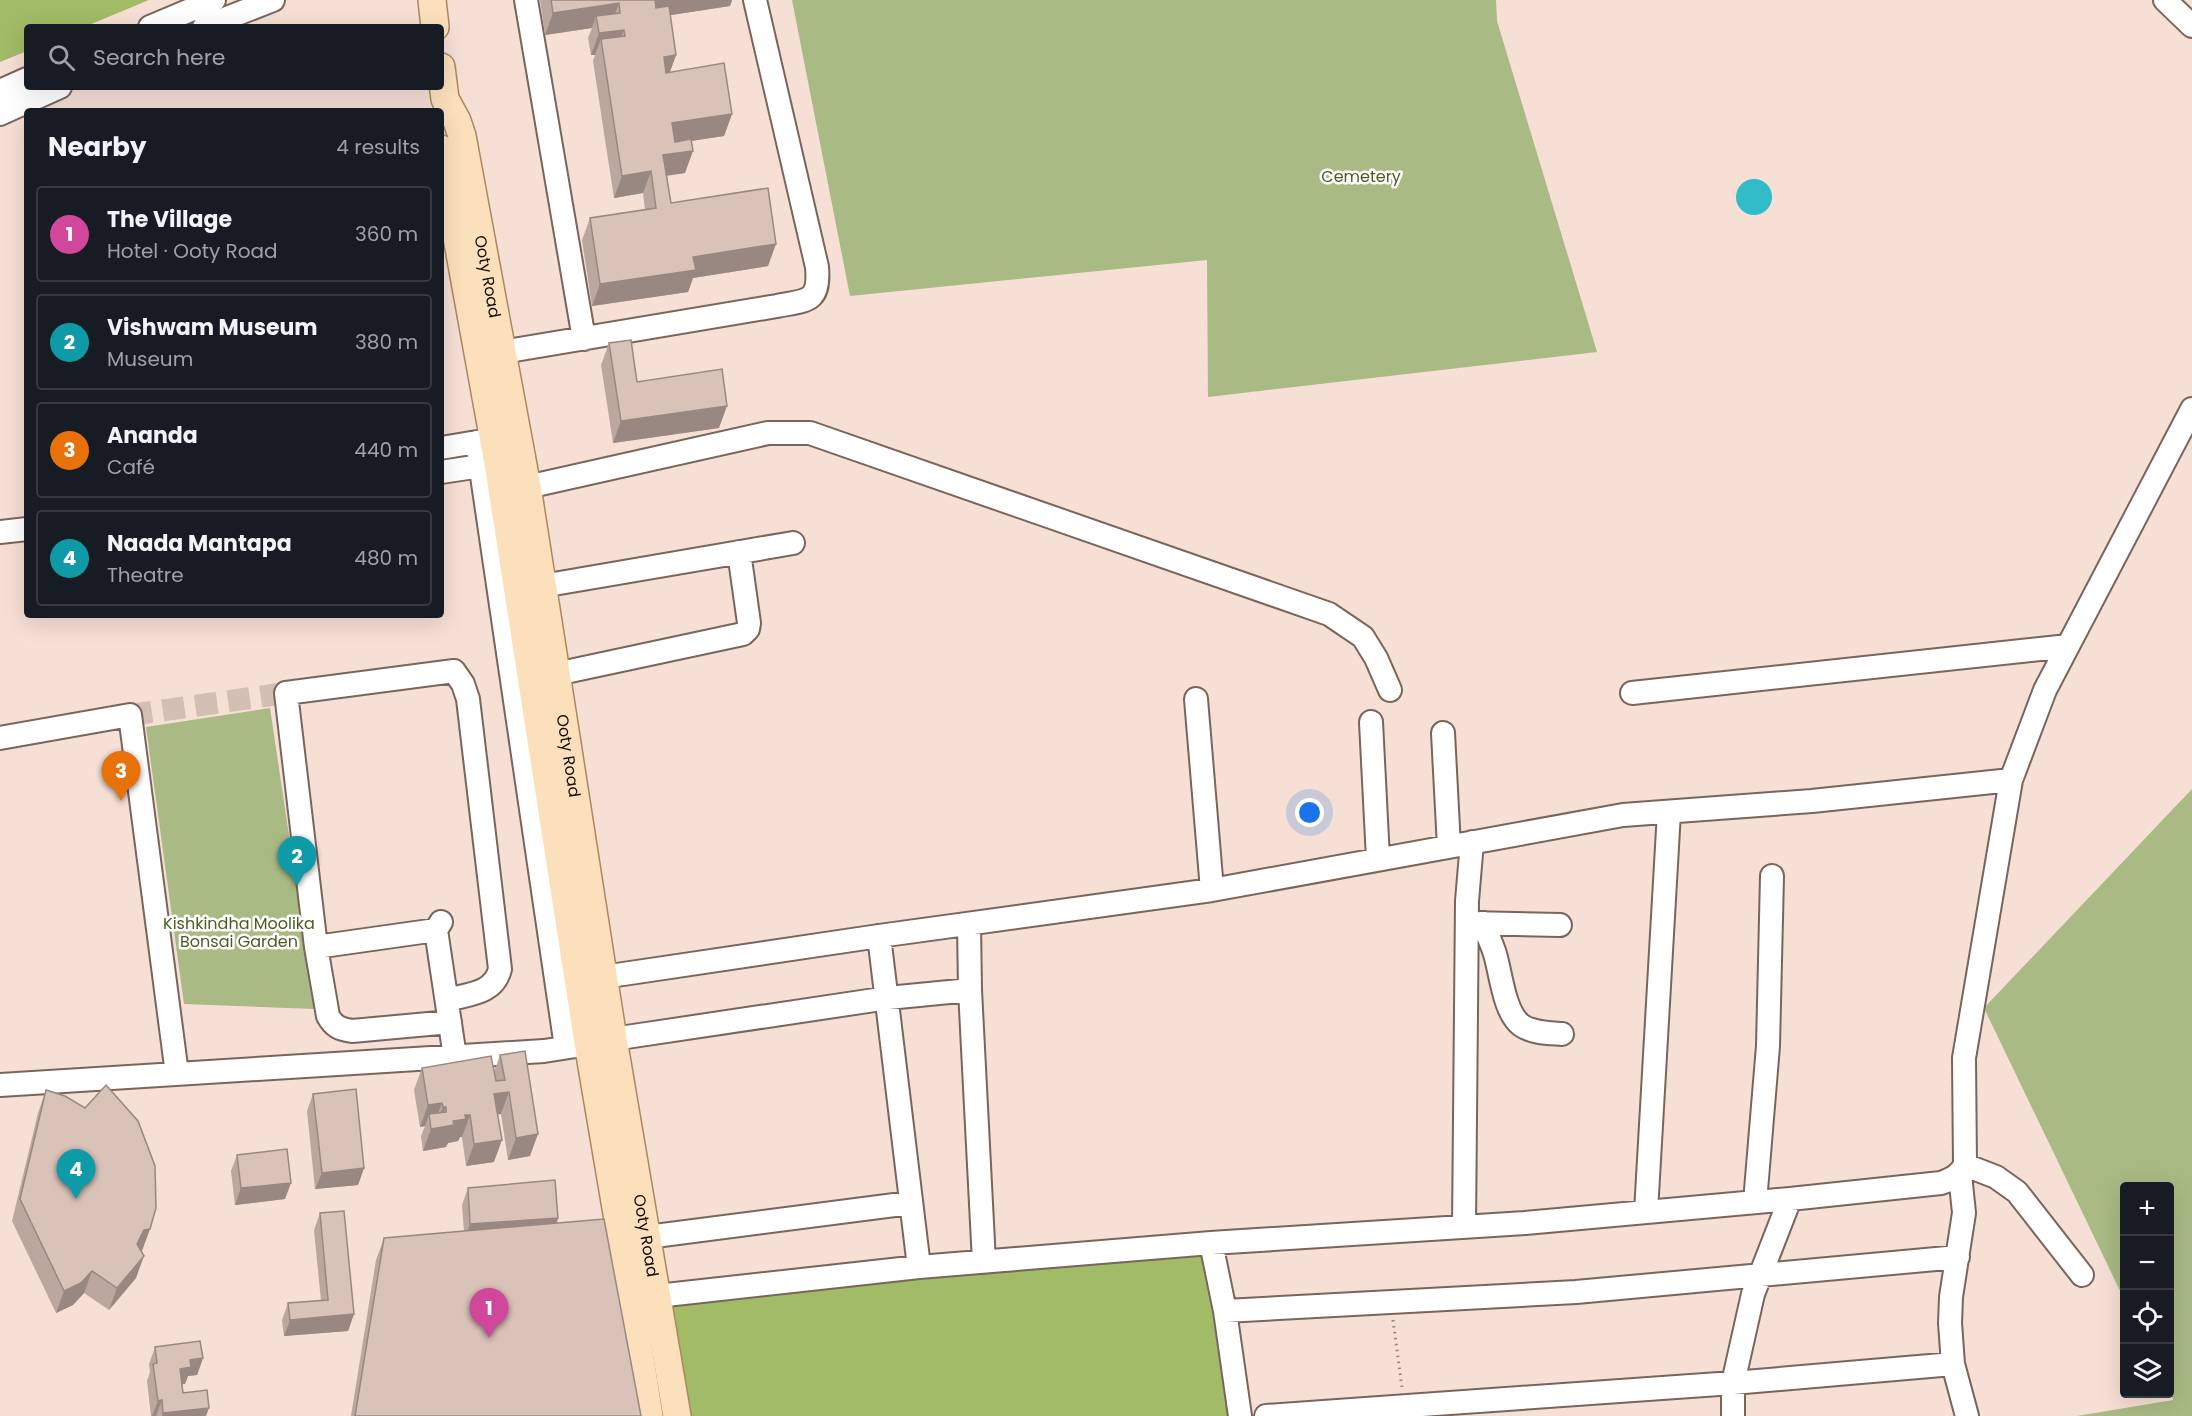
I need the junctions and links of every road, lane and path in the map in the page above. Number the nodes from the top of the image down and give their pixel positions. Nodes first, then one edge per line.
1 (214, 0) edge
2 (273, 0) edge
3 (432, 0) edge
4 (526, 0) edge
5 (755, 0) edge
6 (2164, 0) edge
7 (157, 24) edge
8 (212, 24) edge
9 (435, 24) edge
10 (2192, 26) edge
11 (24, 80) edge
12 (53, 90) edge
13 (442, 90) edge
14 (0, 92) edge
15 (443, 107) edge
16 (0, 114) edge
17 (444, 169) edge
18 (584, 339) junction
19 (502, 352) junction
20 (2192, 409) edge
21 (444, 448) edge
22 (487, 453) junction
23 (444, 471) edge
24 (527, 487) junction
25 (24, 529) edge
26 (0, 532) edge
27 (793, 543) dead end
28 (739, 552) junction
29 (542, 586) junction
30 (2068, 646) junction
31 (556, 674) junction
32 (1389, 690) dead end
33 (1632, 693) dead end
34 (1196, 699) dead end
35 (1371, 722) dead end
36 (1443, 733) dead end
37 (0, 738) edge
38 (2011, 780) junction
39 (1669, 812) junction
40 (1472, 842) junction
41 (1449, 847) junction
42 (1378, 859) junction
43 (1772, 876) dead end
44 (1212, 890) junction
45 (1475, 923) junction
46 (969, 924) junction
47 (1560, 925) dead end
48 (879, 936) junction
49 (316, 948) junction
50 (603, 977) junction
51 (970, 990) junction
52 (888, 998) junction
53 (447, 1000) junction
54 (450, 1022) junction
55 (1562, 1034) dead end
56 (589, 1043) junction
57 (455, 1057) junction
58 (177, 1074) junction
59 (0, 1085) edge
60 (1963, 1170) junction
61 (1790, 1199) junction
62 (1755, 1202) junction
63 (910, 1203) junction
64 (1646, 1212) junction
65 (1464, 1227) junction
66 (647, 1237) junction
67 (1211, 1244) junction
68 (1958, 1257) junction
69 (984, 1262) junction
70 (919, 1267) junction
71 (1761, 1275) junction
72 (2082, 1275) dead end
73 (644, 1296) junction
74 (1391, 1301) junction
75 (1225, 1311) junction
76 (1953, 1364) junction
77 (1733, 1383) junction
78 (1405, 1407) junction
79 (649, 1416) edge
80 (677, 1416) edge
81 (1240, 1416) edge
82 (1266, 1416) edge
83 (1733, 1416) edge
84 (1966, 1416) edge

1 - 7 street
2 - 8 street
3 - 9 main road
4 - 18 street
5 - 18 street
6 - 10 street
11 - 14 street
12 - 16 street
13 - 15 main road, Ooty Road
15 - 19 main road, Ooty Road
17 - 22 main road, Ooty Road
18 - 19 street
19 - 24 main road, Ooty Road
20 - 30 street
21 - 22 street
22 - 23 street
22 - 56 main road, Ooty Road
24 - 29 main road, Ooty Road
24 - 32 street
25 - 26 street
27 - 28 street
28 - 29 street
28 - 31 street
29 - 31 main road, Ooty Road
30 - 33 street
30 - 38 street
31 - 50 main road, Ooty Road
34 - 44 street
35 - 42 street
36 - 41 street
37 - 58 street
38 - 39 street
38 - 60 street
39 - 40 street
39 - 64 street
40 - 41 street
40 - 45 street
41 - 42 street
42 - 44 street
43 - 62 street
44 - 46 street
45 - 47 street
45 - 55 street
45 - 65 street
46 - 48 street
46 - 51 street
48 - 50 street
48 - 52 street
49 - 53 street
49 - 53 street
49 - 54 street
50 - 56 main road, Ooty Road
51 - 52 street
51 - 69 street
52 - 56 street
52 - 63 street
53 - 54 street
54 - 57 street
56 - 57 street
56 - 66 main road, Ooty Road
56 - 73 main road, Ooty Road
57 - 58 street
58 - 59 street
60 - 61 street
60 - 68 street
60 - 72 street
61 - 62 street
61 - 71 street
62 - 64 street
63 - 66 street
63 - 70 street
64 - 65 street
65 - 67 street
66 - 73 main road, Ooty Road
67 - 69 street
67 - 75 street
68 - 71 street
68 - 76 street
69 - 70 street
70 - 73 street
71 - 74 street
71 - 77 street
73 - 79 main road, Ooty Road
73 - 80 main road, Ooty Road
74 - 75 street
74 - 78 path
75 - 81 street
76 - 77 street
76 - 84 street
77 - 78 street
77 - 83 street
78 - 82 street

